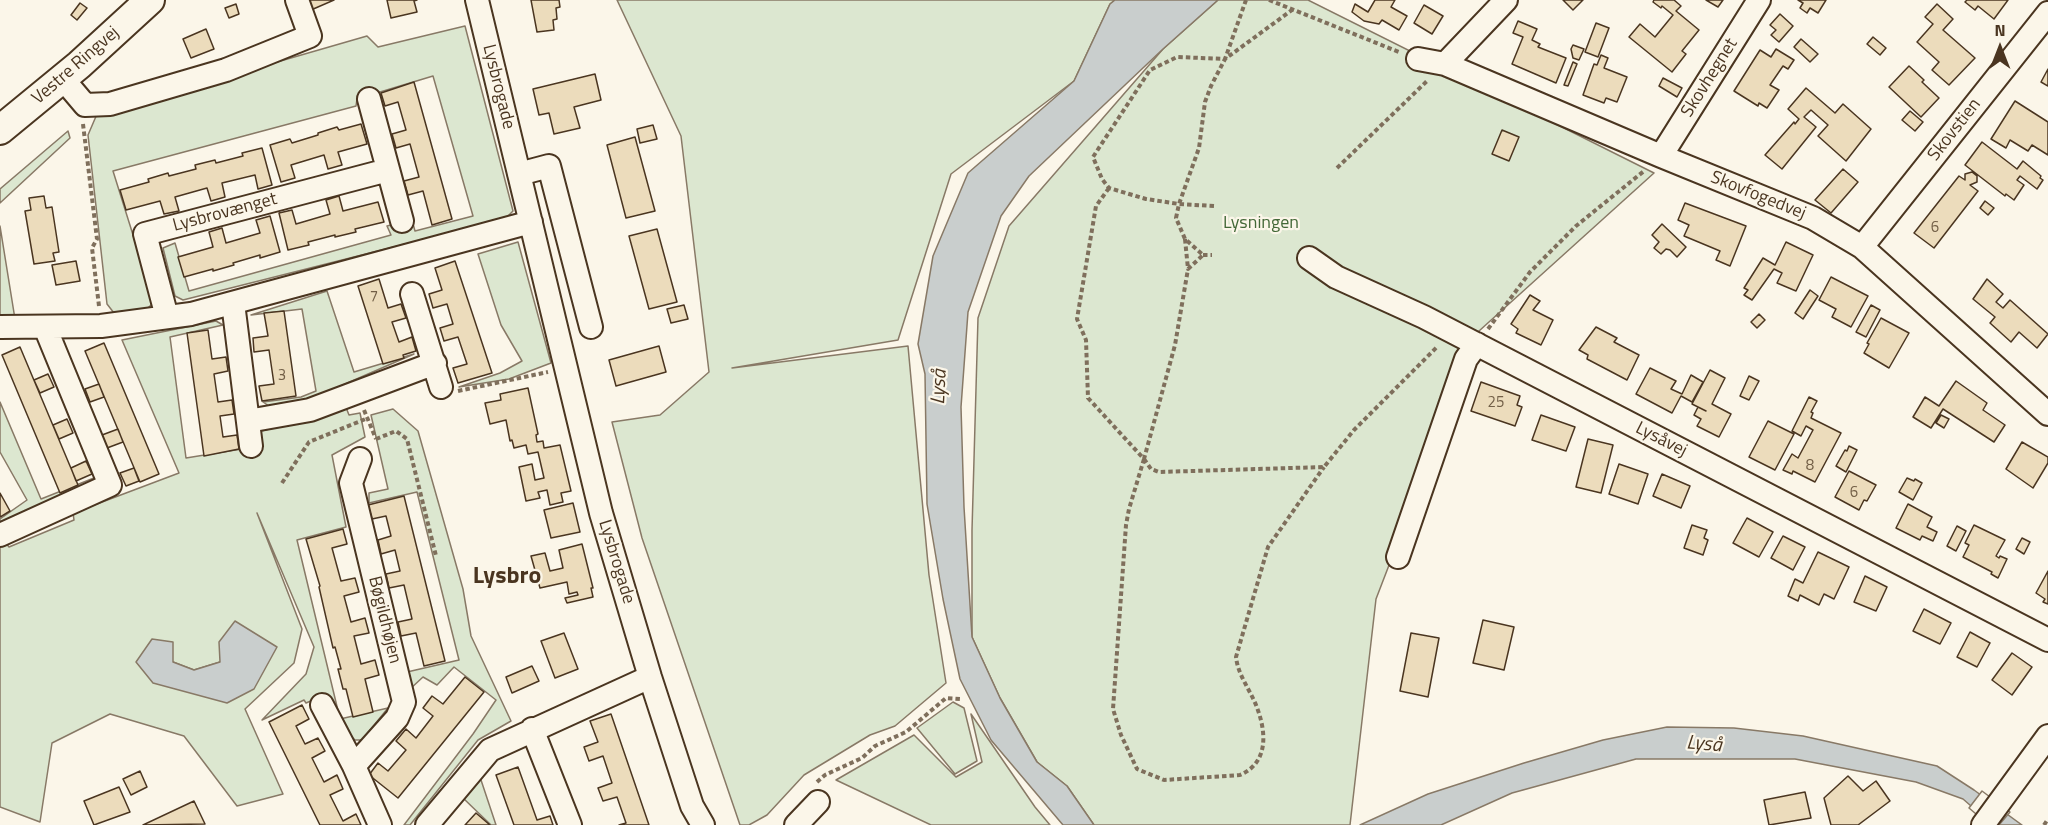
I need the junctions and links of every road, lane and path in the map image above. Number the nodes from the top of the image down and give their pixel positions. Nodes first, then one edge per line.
1 (150, 0) edge
2 (297, 0) edge
3 (477, 0) edge
4 (1246, 0) edge
5 (1269, 0) edge
6 (1506, 0) edge
7 (1759, 0) edge
8 (1292, 10) junction
9 (2048, 13) edge
10 (1225, 59) junction
11 (1418, 59) joint
12 (1445, 64) junction
13 (63, 79) junction
14 (369, 99) dead end
15 (85, 105) junction
16 (0, 130) edge
17 (1661, 156) junction
18 (1336, 168) dead end
19 (388, 170) junction
20 (519, 174) junction
21 (1109, 188) junction
22 (1179, 204) junction
23 (1214, 206) dead end
24 (402, 221) dead end
25 (531, 222) junction
26 (1185, 239) junction
27 (1862, 247) junction
28 (1203, 255) junction
29 (1212, 255) dead end
30 (1309, 258) dead end
31 (1188, 269) junction
32 (580, 286) junction
33 (412, 294) dead end
34 (548, 294) junction
35 (232, 303) junction
36 (168, 317) junction
37 (101, 326) junction
38 (0, 327) edge
39 (45, 327) junction
40 (591, 327) dead end
41 (1453, 332) junction
42 (1477, 344) junction
43 (435, 363) junction
44 (566, 365) junction
45 (441, 387) joint
46 (357, 392) junction
47 (2048, 414) edge
48 (368, 418) junction
49 (248, 421) junction
50 (376, 439) junction
51 (251, 447) dead end
52 (360, 459) joint
53 (1144, 459) junction
54 (1324, 467) junction
55 (282, 483) dead end
56 (0, 535) edge
57 (436, 556) dead end
58 (1398, 557) dead end
59 (2048, 640) edge
60 (650, 677) junction
61 (960, 699) dead end
62 (322, 705) dead end
63 (532, 729) junction
64 (2048, 736) edge
65 (354, 766) junction
66 (814, 795) joint
67 (2048, 819) edge
68 (380, 825) edge
69 (427, 825) edge
70 (570, 825) edge
71 (702, 825) edge
72 (796, 825) edge
73 (1983, 825) edge
74 (2044, 825) edge

1 - 13 main road, Vestre Ringvej
2 - 15 street
3 - 20 street, Lysbrogade
4 - 10 path
5 - 8 path
6 - 12 street
7 - 17 street, Skovhegnet
8 - 10 path
8 - 11 path
9 - 27 street, Skovstien
10 - 21 path
10 - 22 path
11 - 12 street, Skovfogedvej
12 - 17 street, Skovfogedvej
12 - 18 path
13 - 15 street
13 - 16 main road, Vestre Ringvej
14 - 19 street
15 - 37 path
17 - 27 street, Skovfogedvej
17 - 42 path
19 - 24 street
19 - 36 street, Lysbrovænget
20 - 25 street, Lysbrogade
20 - 32 street
21 - 22 path
21 - 53 path
22 - 23 path
22 - 26 path
25 - 34 street, Lysbrogade
25 - 35 street
26 - 28 path
26 - 31 path
27 - 47 street, Skovfogedvej
28 - 29 path
28 - 31 path
30 - 41 street, Lysåvej
31 - 53 path
32 - 34 street
32 - 40 street
33 - 43 street
34 - 44 street, Lysbrogade
35 - 36 street
35 - 49 street
36 - 37 street
37 - 39 street
38 - 39 street
39 - 56 street
41 - 42 street, Lysåvej
41 - 54 path
42 - 58 street
42 - 59 street, Lysåvej
43 - 45 street
43 - 46 street
44 - 45 path
44 - 60 street, Lysbrogade
46 - 48 path
46 - 49 street
48 - 50 path
48 - 55 path
49 - 51 street
50 - 52 path
50 - 57 path
52 - 65 street, Bøgildhøjen
53 - 54 path
53 - 54 path
60 - 63 street
60 - 71 street, Lysbrogade
61 - 66 path
62 - 65 street
63 - 69 street
63 - 70 street
64 - 73 street
65 - 68 street
66 - 72 street
67 - 74 path

